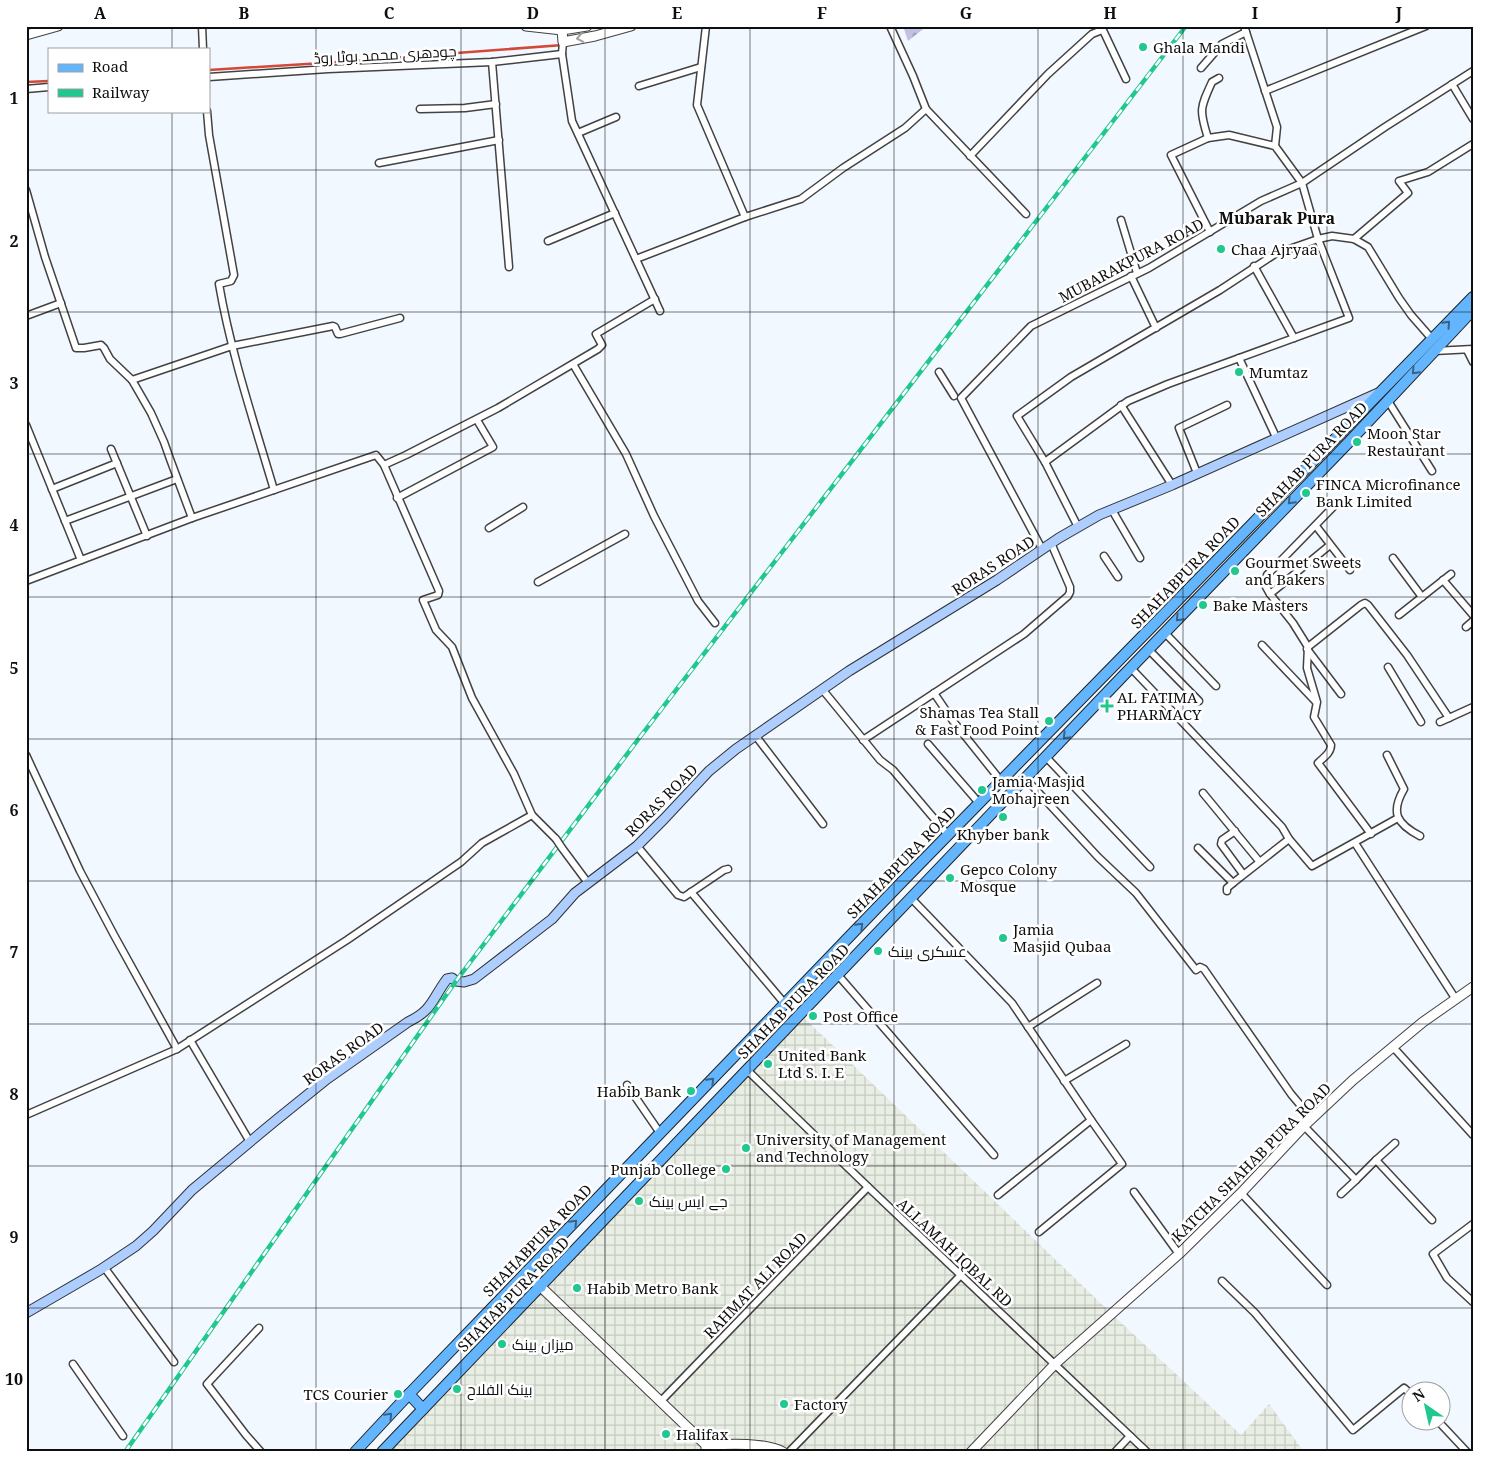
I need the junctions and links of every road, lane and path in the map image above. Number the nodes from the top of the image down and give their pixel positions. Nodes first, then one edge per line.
1 (58, 26) edge
2 (202, 26) edge
3 (526, 26) edge
4 (587, 26) edge
5 (631, 26) edge
6 (706, 26) edge
7 (890, 26) edge
8 (1426, 26) edge
9 (1101, 28) edge
10 (1245, 29) edge
11 (562, 30) junction
12 (26, 35) edge
13 (563, 42) junction
14 (203, 48) edge
15 (562, 54) junction
16 (492, 62) junction
17 (701, 67) junction
18 (1201, 68) dead end
19 (1473, 71) edge
20 (210, 77) edge
21 (1220, 78) dead end
22 (1126, 79) dead end
23 (1452, 84) junction
24 (639, 86) dead end
25 (48, 88) edge
26 (26, 89) edge
27 (1265, 90) junction
28 (496, 104) junction
29 (420, 109) dead end
30 (926, 109) junction
31 (207, 112) edge
32 (616, 117) dead end
33 (1473, 119) edge
34 (578, 133) junction
35 (1208, 138) junction
36 (499, 140) junction
37 (1473, 144) edge
38 (1275, 146) junction
39 (970, 156) junction
40 (379, 163) dead end
41 (1302, 183) junction
42 (26, 190) edge
43 (615, 213) junction
44 (1026, 214) dead end
45 (746, 217) junction
46 (1121, 220) dead end
47 (1210, 232) junction
48 (1318, 239) junction
49 (1354, 239) junction
50 (548, 241) dead end
51 (636, 259) junction
52 (1254, 266) junction
53 (509, 267) dead end
54 (1134, 275) junction
55 (1473, 297) edge
56 (655, 299) junction
57 (62, 303) junction
58 (1473, 310) edge
59 (660, 311) dead end
60 (26, 316) edge
61 (400, 318) dead end
62 (1156, 328) junction
63 (1294, 338) junction
64 (1432, 339) junction
65 (232, 346) junction
66 (1470, 350) edge
67 (1434, 351) junction
68 (1239, 358) junction
69 (1473, 362) edge
70 (574, 364) junction
71 (939, 372) dead end
72 (132, 380) junction
73 (1383, 391) junction
74 (954, 396) dead end
75 (1388, 401) junction
76 (1122, 405) junction
77 (1227, 405) dead end
78 (477, 420) junction
79 (26, 425) edge
80 (1276, 437) junction
81 (111, 449) dead end
82 (1045, 462) junction
83 (116, 463) junction
84 (384, 465) junction
85 (1432, 471) dead end
86 (1197, 473) junction
87 (177, 478) junction
88 (1172, 484) junction
89 (52, 489) junction
90 (274, 490) junction
91 (130, 496) junction
92 (397, 498) junction
93 (1336, 504) dead end
94 (523, 507) dead end
95 (1112, 510) junction
96 (192, 518) junction
97 (65, 521) junction
98 (1316, 526) junction
99 (1078, 527) junction
100 (489, 528) dead end
101 (626, 534) dead end
102 (146, 536) junction
103 (1051, 543) junction
104 (1330, 545) junction
105 (1042, 549) junction
106 (1104, 556) dead end
107 (1140, 558) dead end
108 (1393, 558) dead end
109 (81, 560) junction
110 (1350, 570) dead end
111 (1451, 574) dead end
112 (1118, 577) dead end
113 (1443, 580) junction
114 (26, 581) edge
115 (538, 582) dead end
116 (1270, 594) junction
117 (1422, 597) junction
118 (1398, 615) dead end
119 (1473, 615) edge
120 (1473, 621) edge
121 (715, 623) dead end
122 (1466, 627) dead end
123 (1165, 633) junction
124 (1262, 644) dead end
125 (1308, 648) junction
126 (1149, 650) junction
127 (1129, 651) junction
128 (1135, 664) junction
129 (1388, 667) dead end
130 (1109, 671) junction
131 (1120, 679) junction
132 (1216, 686) dead end
133 (822, 689) junction
134 (934, 693) junction
135 (1341, 694) dead end
136 (1199, 701) dead end
137 (1317, 702) junction
138 (1473, 707) edge
139 (1449, 718) junction
140 (1421, 722) dead end
141 (1440, 722) dead end
142 (755, 735) junction
143 (863, 740) junction
144 (928, 744) dead end
145 (26, 755) edge
146 (1387, 755) dead end
147 (1046, 757) junction
148 (1026, 779) junction
149 (1001, 781) junction
150 (1203, 793) dead end
151 (979, 803) junction
152 (532, 815) junction
153 (1398, 818) junction
154 (823, 824) dead end
155 (1235, 831) junction
156 (948, 834) junction
157 (1371, 834) junction
158 (1420, 836) dead end
159 (1289, 839) junction
160 (1355, 843) junction
161 (636, 846) junction
162 (1198, 848) dead end
163 (1259, 862) junction
164 (1150, 867) dead end
165 (728, 869) dead end
166 (1244, 874) junction
167 (588, 883) junction
168 (1233, 883) junction
169 (1227, 891) dead end
170 (692, 892) junction
171 (911, 898) junction
172 (838, 975) junction
173 (1097, 983) dead end
174 (1473, 987) edge
175 (1456, 998) junction
176 (785, 1004) junction
177 (1028, 1027) junction
178 (190, 1040) junction
179 (1126, 1044) dead end
180 (1393, 1047) junction
181 (177, 1049) junction
182 (734, 1057) junction
183 (747, 1070) junction
184 (1064, 1081) junction
185 (626, 1085) dead end
186 (26, 1115) edge
187 (1312, 1118) junction
188 (1091, 1120) junction
189 (1304, 1126) junction
190 (660, 1134) junction
191 (1473, 1135) edge
192 (250, 1142) junction
193 (1395, 1143) dead end
194 (994, 1155) dead end
195 (1376, 1160) junction
196 (1356, 1180) junction
197 (868, 1187) junction
198 (1134, 1192) dead end
199 (1241, 1192) junction
200 (1341, 1194) dead end
201 (998, 1195) dead end
202 (1432, 1220) dead end
203 (1473, 1224) edge
204 (1039, 1232) dead end
205 (1178, 1254) junction
206 (104, 1267) junction
207 (526, 1272) junction
208 (961, 1275) junction
209 (1222, 1281) dead end
210 (1327, 1285) dead end
211 (541, 1287) junction
212 (1473, 1302) edge
213 (26, 1313) edge
214 (259, 1328) dead end
215 (174, 1362) dead end
216 (73, 1364) dead end
217 (1055, 1364) junction
218 (1402, 1390) edge
219 (409, 1394) junction
220 (660, 1401) junction
221 (423, 1409) junction
222 (1446, 1430) edge
223 (123, 1436) dead end
224 (1130, 1436) junction
225 (706, 1448) edge
226 (261, 1452) edge
227 (355, 1452) edge
228 (382, 1452) edge
229 (783, 1452) edge
230 (788, 1452) edge
231 (971, 1452) edge
232 (1115, 1452) edge
233 (1147, 1452) edge
234 (1467, 1452) edge

1 - 12 street
2 - 14 street
3 - 11 street
4 - 11 street
5 -> 13 street
6 - 17 street
7 - 30 street
8 - 27 street
9 - 22 street
9 - 39 street
10 - 18 street
10 - 27 street
11 - 13 street
13 - 15 street
15 - 16 street, چودھری محمد بوٹا روڈ
15 - 34 street
16 - 20 street, چودھری محمد بوٹا روڈ
16 - 28 street
17 - 24 street
17 - 45 street
19 - 23 street, MUBARAKPURA ROAD
21 - 35 street
23 - 33 street
23 - 41 street, MUBARAKPURA ROAD
25 - 26 street
27 - 38 street
28 - 29 street
28 - 36 street
30 - 39 street
30 - 45 street
31 - 65 street
32 - 34 street
34 - 43 street
35 - 38 street
35 - 47 street
36 - 40 street
36 - 53 street
37 - 49 street
38 - 41 street
39 - 44 street
41 - 47 street, MUBARAKPURA ROAD
41 - 48 street
42 - 57 street
43 - 50 street
43 - 51 street
45 - 51 street
46 - 54 street
47 - 54 street, MUBARAKPURA ROAD
48 - 49 street
48 - 52 street
48 - 63 street
49 - 64 street
51 - 56 street
52 - 62 street
52 - 63 street
54 - 62 street
54 - 105 street, MUBARAKPURA ROAD
64 -> 55 main road, SHAHABPURA ROAD
56 - 59 street
56 - 70 street
57 - 60 street
57 - 72 street
58 - 67 main road, SHAHAB PURA ROAD
61 - 65 street
62 - 82 street
63 - 68 street
64 - 73 main road, SHAHABPURA ROAD
65 - 72 street
65 - 90 street
66 - 67 street
66 - 69 street
67 -> 75 main road, SHAHAB PURA ROAD
68 - 76 street
68 - 80 street
70 - 78 street
70 - 121 street
71 - 74 street
72 - 87 street
73 - 80 main road, RORAS ROAD
73 - 127 main road, SHAHABPURA ROAD
75 - 85 street
75 -> 123 main road, SHAHAB PURA ROAD
76 - 82 street
76 - 88 street
77 - 86 street
78 - 84 street
78 - 92 street
79 - 89 street
80 - 86 main road, RORAS ROAD
81 - 83 street
82 - 99 street
83 - 89 street
83 - 91 street
84 - 90 street
84 - 92 street
86 - 88 main road, RORAS ROAD
87 - 91 street
87 - 96 street
88 - 95 main road, RORAS ROAD
89 - 97 street
90 - 96 street
91 - 97 street
91 - 102 street
92 - 152 street
93 - 98 street
94 - 100 street
95 - 99 main road, RORAS ROAD
95 - 107 street
96 - 102 street
97 - 109 street
98 - 104 street
98 - 116 street
99 - 103 main road, RORAS ROAD
101 - 115 street
102 - 109 street
103 - 105 main road, RORAS ROAD
103 - 134 street
104 - 110 street
104 - 116 street
105 - 133 main road, RORAS ROAD
106 - 112 street
108 - 117 street
109 - 114 street
111 - 113 street
113 - 117 street
113 - 119 street
116 - 125 street
117 - 118 street
120 - 122 street
123 - 126 main road, SHAHAB PURA ROAD
123 - 132 street
124 - 137 street
125 - 135 street
125 - 137 street
125 - 139 street
126 - 128 main road, SHAHAB PURA ROAD
126 - 136 street
127 - 128 main road
127 - 130 main road, SHAHABPURA ROAD
128 - 131 main road, SHAHAB PURA ROAD
128 - 159 street
129 - 140 street
130 - 131 main road
130 - 149 main road, SHAHABPURA ROAD
131 -> 147 main road, SHAHAB PURA ROAD
133 - 142 main road, RORAS ROAD
133 - 143 street
134 - 143 street
134 - 149 street
137 - 157 street
138 - 139 street
139 - 141 street
142 - 154 street
142 - 161 main road, RORAS ROAD
143 - 156 street
144 - 151 street
145 - 181 street
146 - 153 street
147 - 148 main road, SHAHAB PURA ROAD
147 - 164 street
148 - 171 main road, SHAHAB PURA ROAD
148 - 187 street
149 - 151 main road, SHAHABPURA ROAD
150 - 155 street
151 - 156 main road, SHAHABPURA ROAD
152 - 167 street, bridge
152 - 178 street
153 - 157 street
153 - 158 street
155 - 163 street
155 - 166 street
176 -> 156 main road, SHAHABPURA ROAD
157 - 160 street
159 - 160 street
159 - 163 street
160 - 175 street
161 - 167 main road, RORAS ROAD
161 - 170 street
162 - 168 street
163 - 166 street
165 - 170 street
166 - 168 street
167 - 192 main road, RORAS ROAD
168 - 169 street
170 - 176 street
171 - 172 main road, SHAHAB PURA ROAD
171 - 177 street
172 - 183 main road, SHAHAB PURA ROAD
172 - 194 street
173 - 177 street
174 - 175 street, KATCHA SHAHAB PURA ROAD
175 - 180 street, KATCHA SHAHAB PURA ROAD
176 - 182 main road, SHAHABPURA ROAD
177 - 184 street
178 - 181 street
178 - 192 street
179 - 184 street
180 - 187 street, KATCHA SHAHAB PURA ROAD
180 - 191 street
181 - 186 street
182 - 183 main road
190 -> 182 main road, SHAHABPURA ROAD
183 - 197 street, ALLAMAH IQBAL RD
183 - 211 main road, SHAHAB PURA ROAD
184 - 188 street
185 - 190 street
187 - 189 street, KATCHA SHAHAB PURA ROAD
188 - 201 street
188 - 204 street
189 - 196 street
189 - 199 street, KATCHA SHAHAB PURA ROAD
207 -> 190 main road, SHAHABPURA ROAD
192 - 206 main road, RORAS ROAD
193 - 195 street
195 - 196 street
195 - 202 street
196 - 200 street
197 - 208 street, ALLAMAH IQBAL RD
197 - 220 street, RAHMAT ALI ROAD
198 - 205 street
199 - 205 street, KATCHA SHAHAB PURA ROAD
199 - 210 street
203 - 212 street
205 - 217 street, KATCHA SHAHAB PURA ROAD
206 - 213 main road, RORAS ROAD
206 - 215 street
207 - 211 main road
207 - 219 main road, SHAHABPURA ROAD
208 - 217 street, ALLAMAH IQBAL RD
208 - 230 street
209 - 218 street
211 - 220 street
211 - 221 main road, SHAHAB PURA ROAD
214 - 226 street
216 - 223 street
217 - 224 street, ALLAMAH IQBAL RD
217 - 231 street, KATCHA SHAHAB PURA ROAD
219 - 221 main road
227 -> 219 main road, SHAHABPURA ROAD
220 - 225 street
221 - 228 main road, SHAHAB PURA ROAD
222 - 234 street
224 - 232 street
224 - 233 street, ALLAMAH IQBAL RD
225 - 229 street

